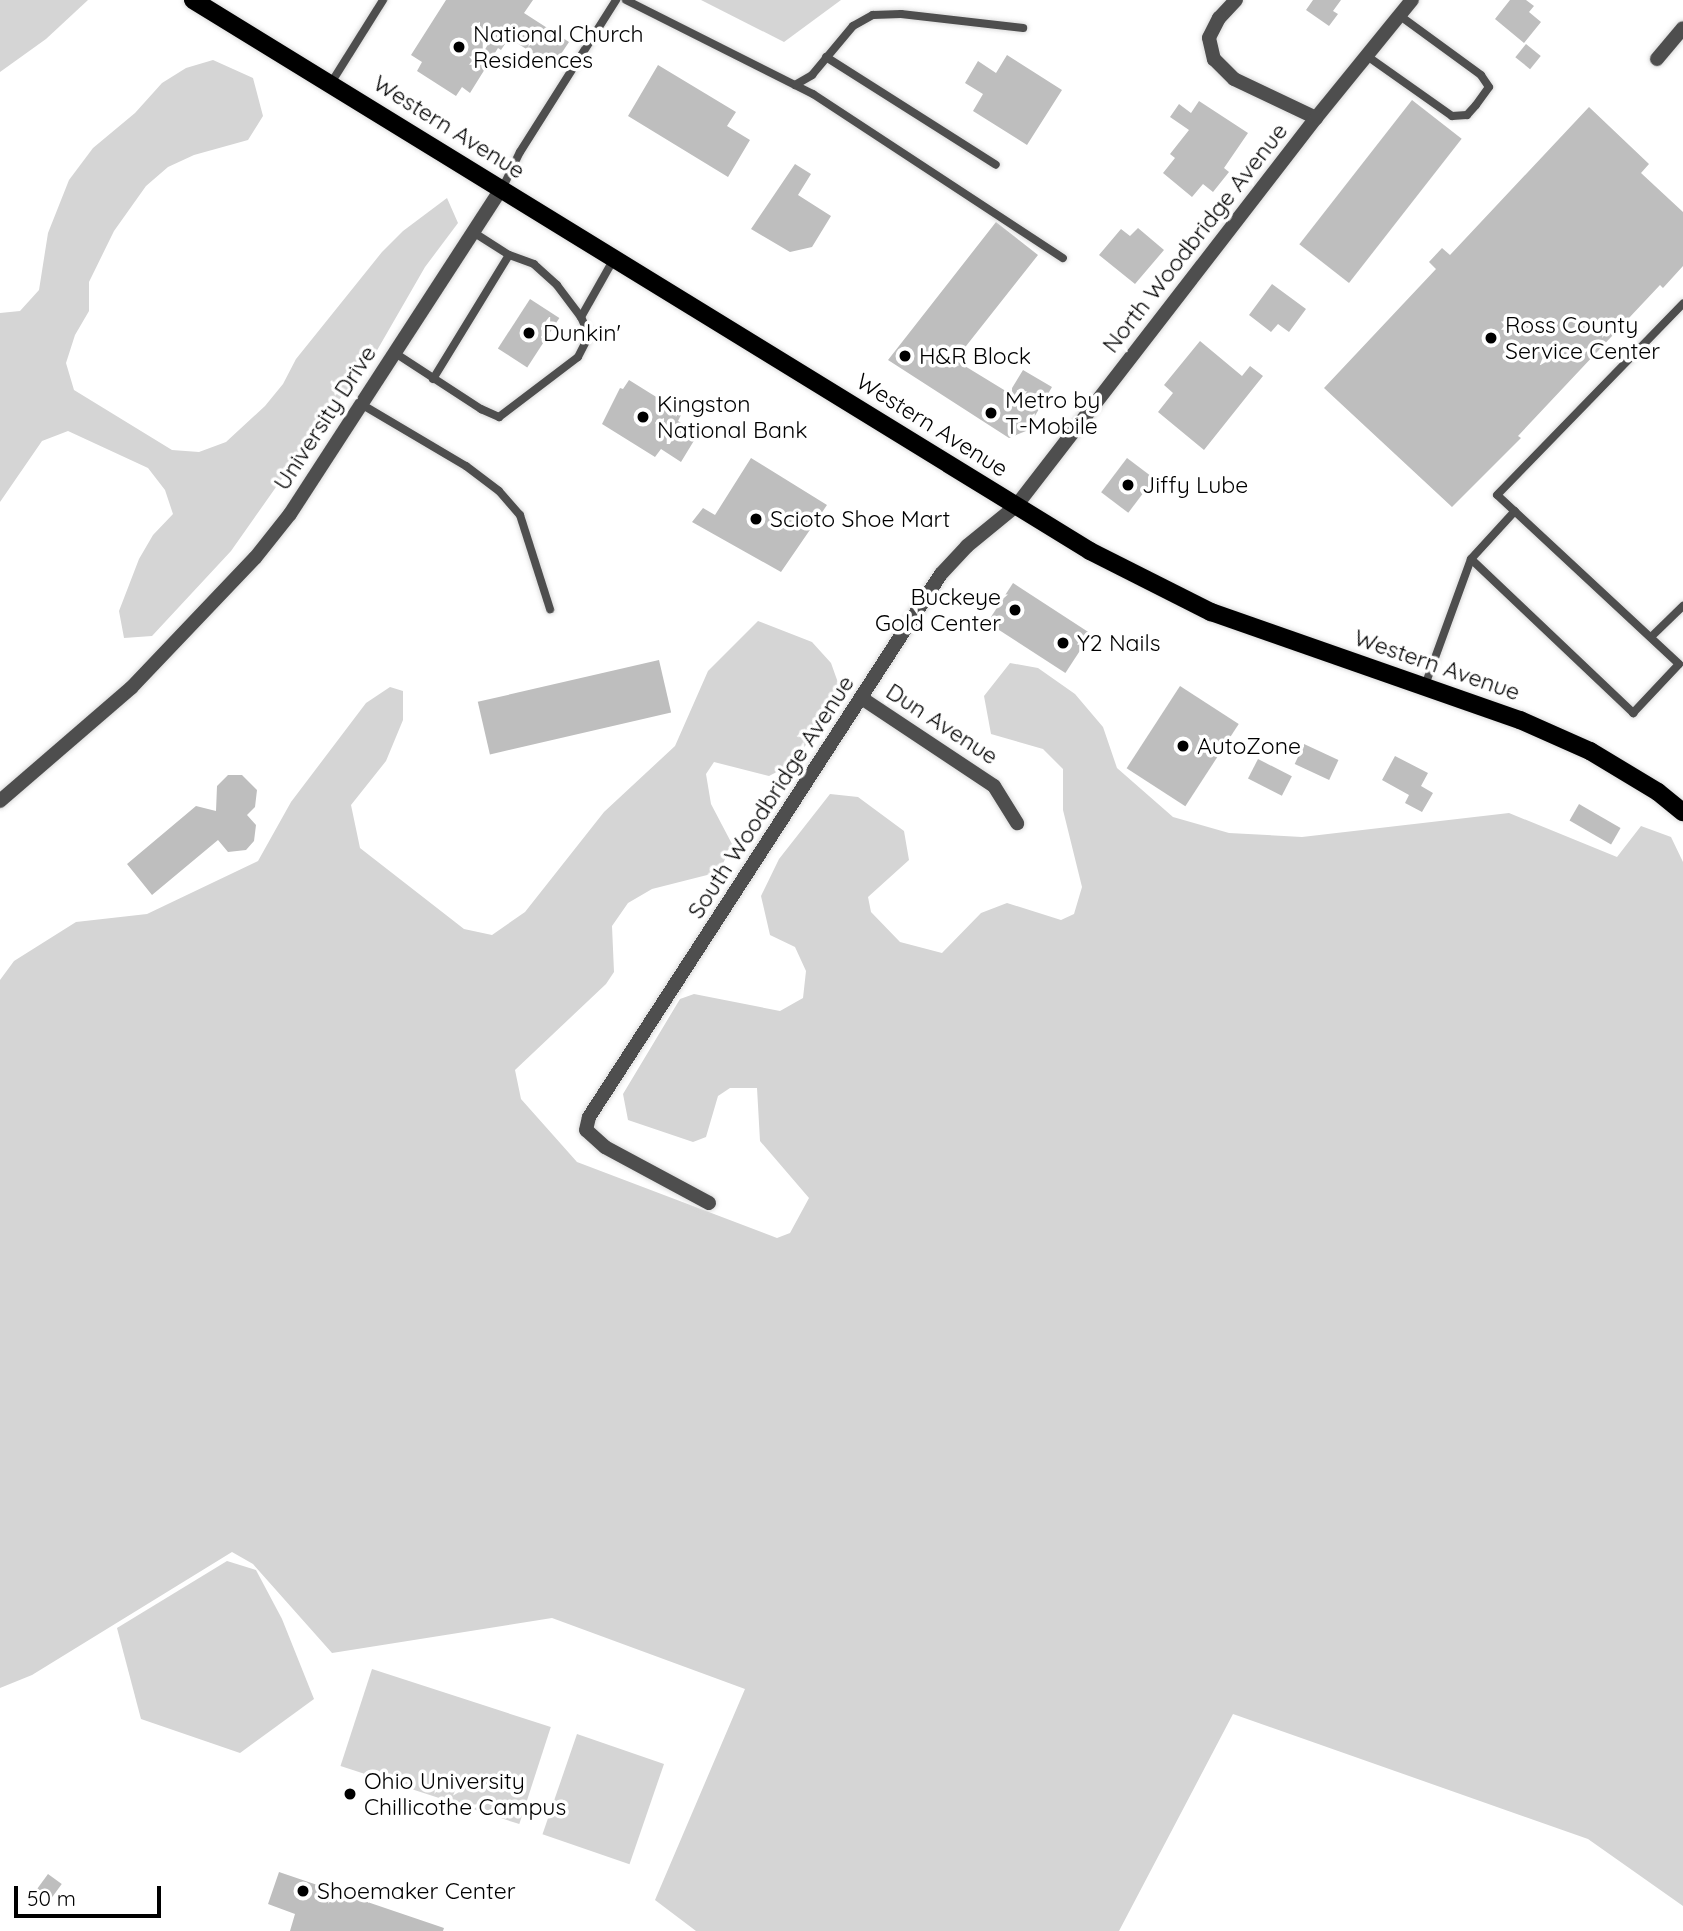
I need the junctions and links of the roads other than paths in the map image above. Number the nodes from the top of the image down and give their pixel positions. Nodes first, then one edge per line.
1 (193, 0) edge
2 (383, 0) edge
3 (616, 0) edge
4 (626, 0) edge
5 (1236, 0) edge
6 (1412, 0) edge
7 (1400, 16) junction
8 (1023, 28) dead end
9 (1683, 29) edge
10 (1367, 56) junction
11 (826, 57) junction
12 (1657, 59) dead end
13 (331, 83) junction
14 (795, 85) junction
15 (1316, 118) junction
16 (996, 165) dead end
17 (502, 189) junction
18 (473, 232) junction
19 (509, 255) junction
20 (615, 257) junction
21 (1063, 258) dead end
22 (1683, 304) edge
23 (581, 317) junction
24 (395, 353) junction
25 (433, 379) junction
26 (361, 404) junction
27 (1016, 506) junction
28 (1515, 511) junction
29 (1471, 559) junction
30 (1683, 606) edge
31 (550, 609) dead end
32 (1651, 637) junction
33 (1681, 666) edge
34 (1424, 688) junction
35 (863, 699) junction
36 (0, 801) edge
37 (1683, 812) edge
38 (1017, 823) dead end
39 (709, 1203) dead end

1 - 13 main road, Western Avenue
2 - 13 lane
3 - 17 lane, University Drive
4 - 14 lane
5 - 15 street
6 - 7 street, North Woodbridge Avenue
7 - 10 street, North Woodbridge Avenue
7 - 10 lane
8 - 11 lane
9 - 12 street
10 - 15 street, North Woodbridge Avenue
11 - 14 lane
11 - 16 lane
13 - 17 main road, Western Avenue
14 - 21 lane
15 - 27 street, North Woodbridge Avenue
17 - 18 street, University Drive
17 - 20 main road, Western Avenue
18 - 19 lane
18 - 24 street, University Drive
19 - 23 lane
19 - 25 lane
20 - 23 lane
20 - 27 main road, Western Avenue
22 - 28 lane
23 - 25 lane
24 - 25 lane
24 - 26 street, University Drive
26 - 31 lane
26 - 36 street, University Drive
27 - 34 main road, Western Avenue
27 - 35 street, South Woodbridge Avenue
28 - 29 lane
28 - 32 lane
29 - 33 lane
29 - 34 lane
30 - 32 lane
32 - 33 lane
34 - 37 main road, Western Avenue
35 - 38 street, Dun Avenue
35 - 39 street, South Woodbridge Avenue

